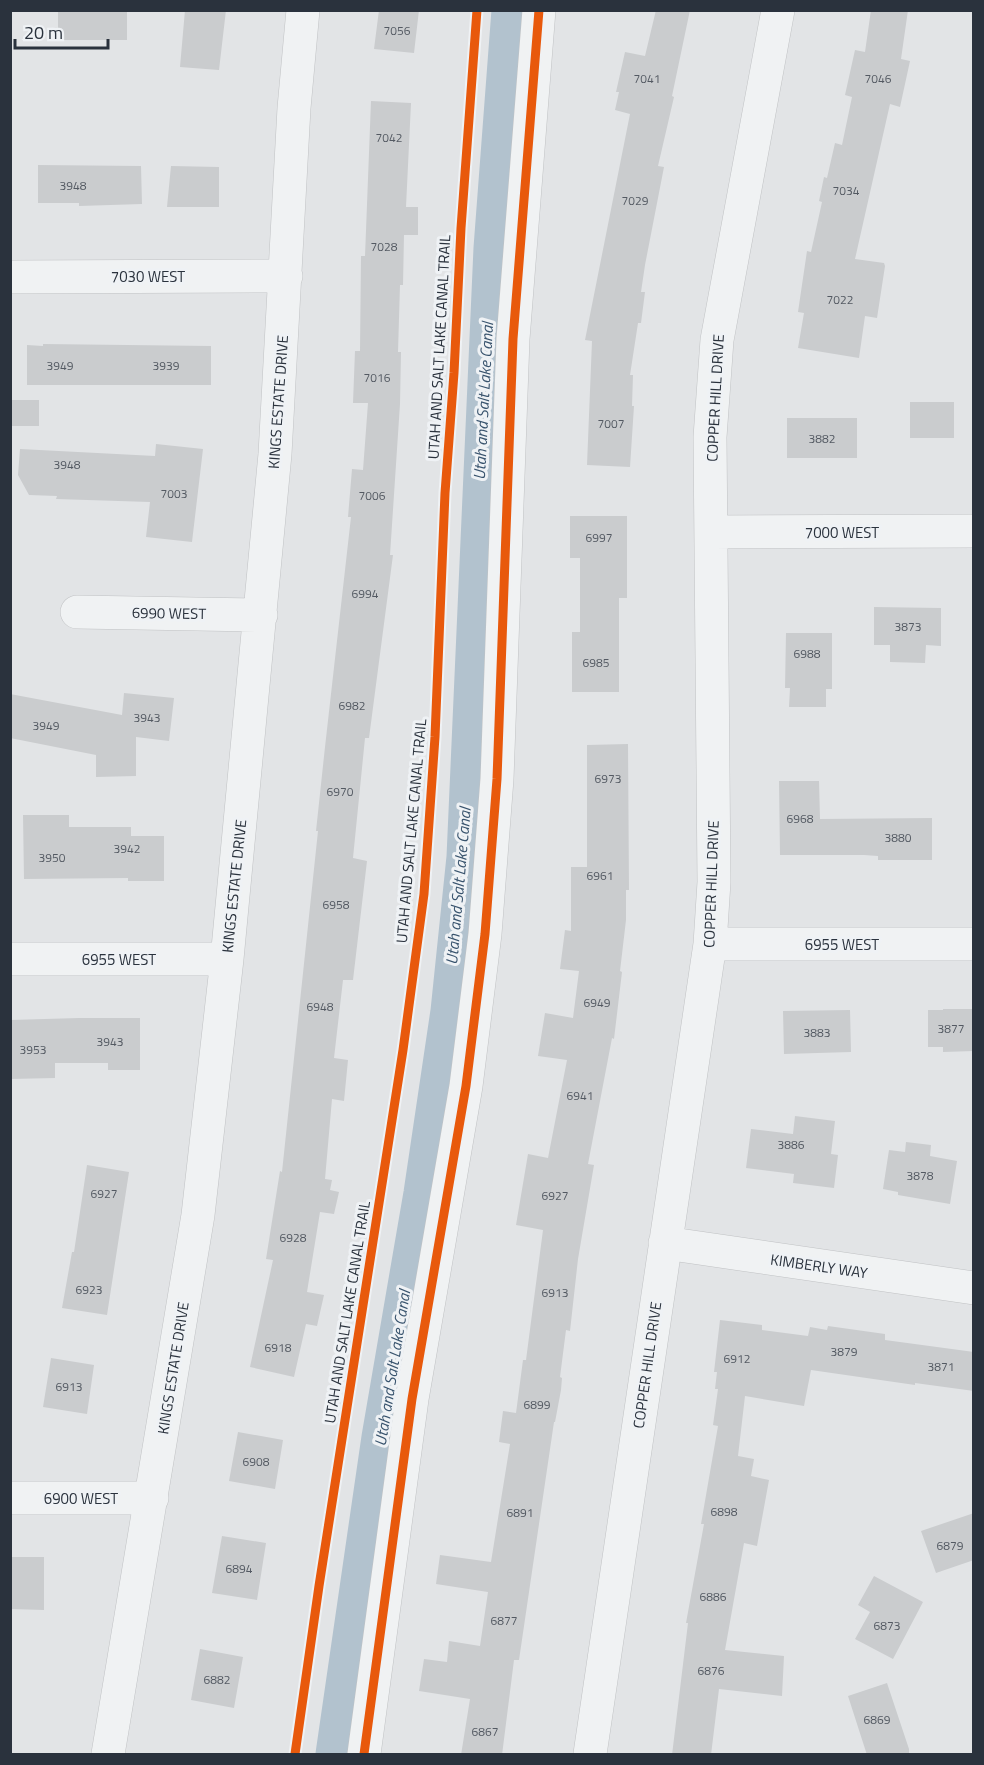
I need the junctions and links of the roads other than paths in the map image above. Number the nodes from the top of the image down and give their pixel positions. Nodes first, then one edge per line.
1 (303, 10) edge
2 (539, 10) edge
3 (778, 10) edge
4 (10, 276) edge
5 (286, 276) junction
6 (974, 531) edge
7 (711, 532) junction
8 (77, 612) dead end
9 (261, 615) junction
10 (710, 944) junction
11 (974, 944) edge
12 (10, 959) edge
13 (227, 959) junction
14 (665, 1244) junction
15 (974, 1288) edge
16 (10, 1498) edge
17 (152, 1498) junction
18 (108, 1755) edge
19 (364, 1755) edge
20 (590, 1755) edge

1 - 5 street, KINGS ESTATE DRIVE
2 - 19 street
3 - 7 street, COPPER HILL DRIVE
4 - 5 street, 7030 WEST
5 - 9 street, KINGS ESTATE DRIVE
6 - 7 street, 7000 WEST
7 - 10 street, COPPER HILL DRIVE
8 - 9 street, 6990 WEST
9 - 13 street, KINGS ESTATE DRIVE
10 - 11 street, 6955 WEST
10 - 14 street, COPPER HILL DRIVE
12 - 13 street, 6955 WEST
13 - 17 street, KINGS ESTATE DRIVE
14 - 15 street, KIMBERLY WAY
14 - 20 street, COPPER HILL DRIVE
16 - 17 street, 6900 WEST
17 - 18 street, KINGS ESTATE DRIVE

